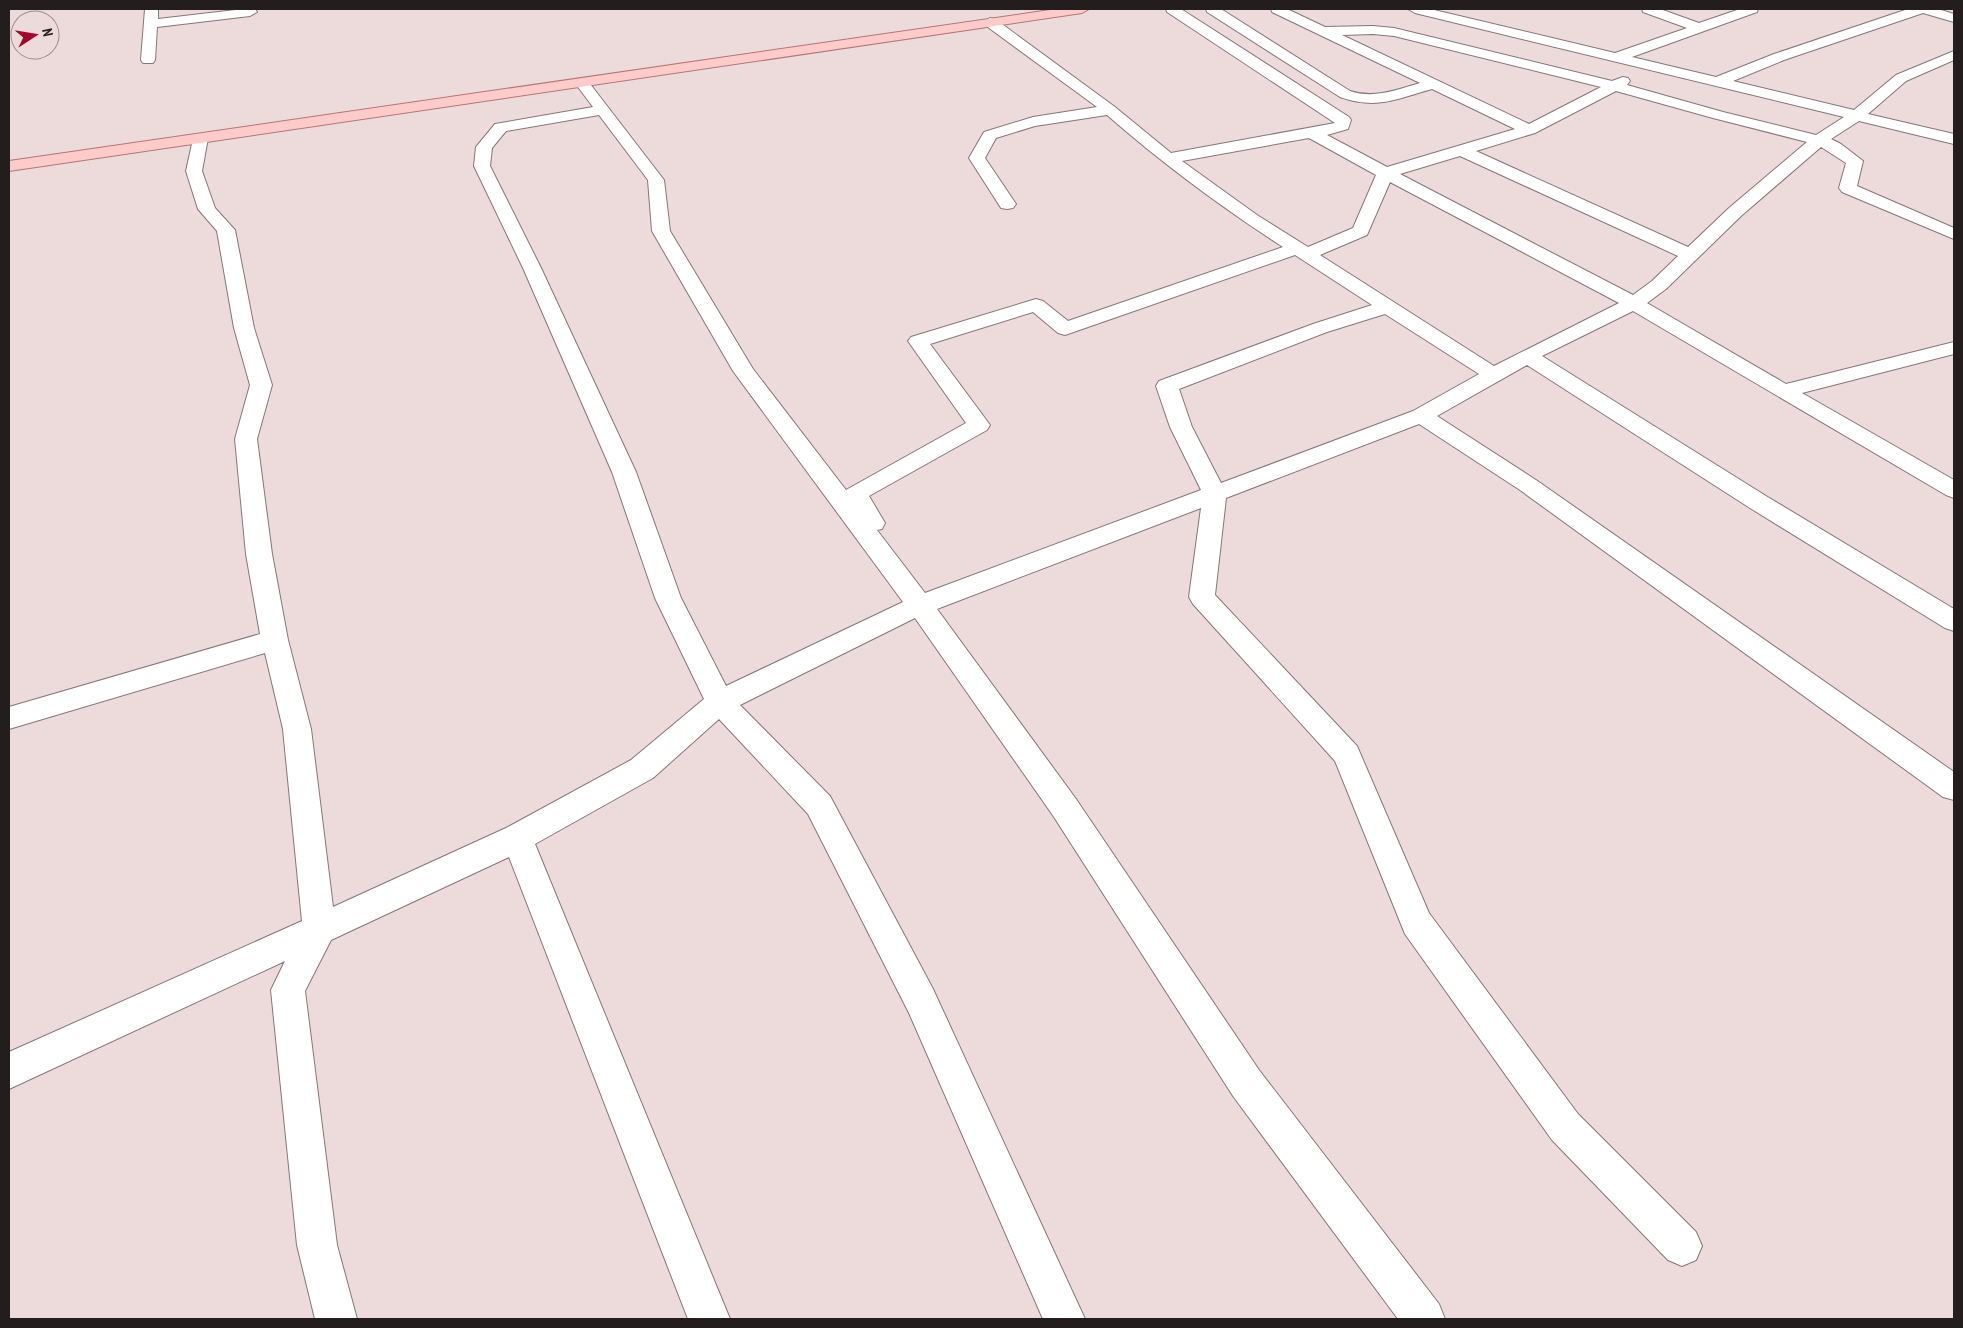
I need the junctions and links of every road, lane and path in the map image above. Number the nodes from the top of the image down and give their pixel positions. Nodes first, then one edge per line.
1 (152, 9) edge
2 (1082, 9) edge
3 (1172, 9) edge
4 (1212, 9) edge
5 (1277, 9) edge
6 (1415, 9) edge
7 (1648, 9) edge
8 (1752, 9) edge
9 (1920, 9) edge
10 (1925, 9) edge
11 (250, 12) dead end
12 (1954, 18) edge
13 (990, 22) junction
14 (150, 24) junction
15 (1697, 27) junction
16 (1324, 32) junction
17 (1618, 57) junction
18 (148, 60) dead end
19 (1950, 60) edge
20 (1646, 64) junction
21 (1720, 81) junction
22 (582, 82) junction
23 (1433, 84) junction
24 (1616, 86) junction
25 (603, 110) junction
26 (1110, 110) junction
27 (1856, 116) junction
28 (1530, 130) junction
29 (1312, 133) junction
30 (200, 138) junction
31 (1954, 139) edge
32 (1818, 140) junction
33 (1461, 150) junction
34 (1168, 159) junction
35 (9, 166) edge
36 (1385, 174) junction
37 (1007, 204) dead end
38 (1954, 234) edge
39 (1302, 251) junction
40 (1690, 255) junction
41 (1634, 303) junction
42 (1386, 307) junction
43 (1954, 348) edge
44 (1527, 356) junction
45 (1494, 375) junction
46 (1784, 391) junction
47 (1421, 416) junction
48 (1954, 490) edge
49 (1215, 494) junction
50 (920, 605) junction
51 (1954, 620) edge
52 (275, 640) junction
53 (720, 702) junction
54 (9, 718) edge
55 (1954, 788) edge
56 (518, 838) junction
57 (319, 929) junction
58 (9, 1071) edge
59 (1682, 1246) dead end
60 (336, 1319) edge
61 (709, 1319) edge
62 (1064, 1319) edge
63 (1424, 1319) edge

1 - 14 street
2 - 13 main road
3 - 29 street
4 - 23 street
5 - 16 street
6 - 17 street
7 - 15 street
8 - 15 street
9 - 21 street
10 - 12 street
11 - 14 street
13 - 22 main road
13 - 26 street
14 - 18 street
15 - 17 street
16 - 23 street
16 - 24 street
17 - 20 street
19 - 27 street
20 - 21 street
20 - 24 street
21 - 27 street
22 - 25 street
22 - 30 main road
23 - 28 street
24 - 28 street
24 - 32 street
25 - 50 street
25 - 53 street
26 - 34 street
26 - 37 street
27 - 31 street
27 - 32 street
28 - 33 street
29 - 34 street
29 - 36 street
30 - 35 main road
30 - 52 street
32 - 38 street
32 - 40 street
33 - 36 street
33 - 40 street
34 - 39 street
36 - 39 street
36 - 41 street
39 - 42 street
39 - 50 street
40 - 41 street
41 - 44 street
41 - 46 street
42 - 45 street
42 - 49 street
43 - 46 street
44 - 45 street
44 - 51 street
45 - 47 street
46 - 48 street
47 - 49 street
47 - 55 street
49 - 50 street
49 - 59 street
50 - 53 street
50 - 63 street
52 - 54 street
52 - 57 street
53 - 56 street
53 - 62 street
56 - 57 street
56 - 61 street
57 - 58 street
57 - 60 street

